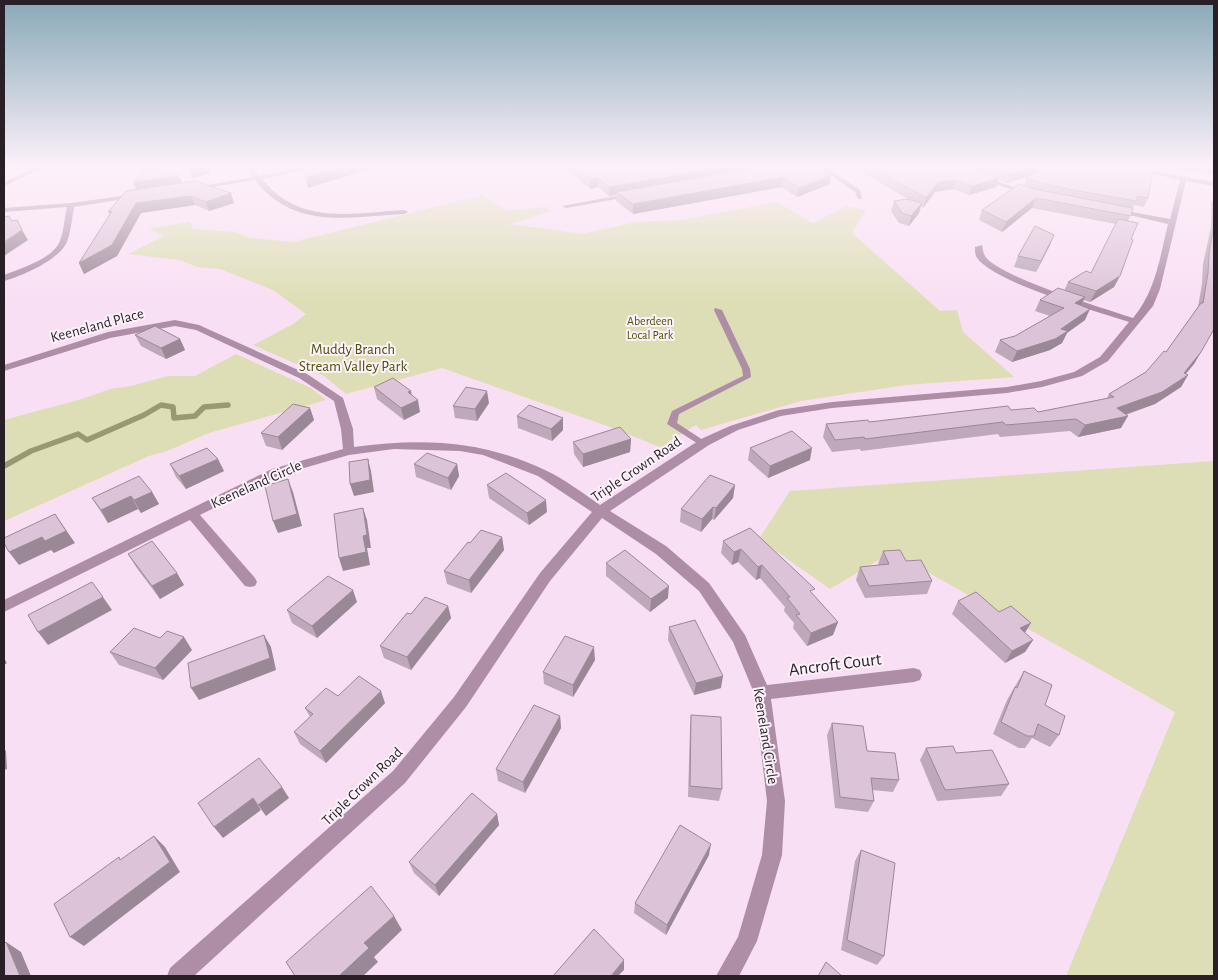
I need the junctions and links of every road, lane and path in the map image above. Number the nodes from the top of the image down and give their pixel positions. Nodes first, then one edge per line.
1 (69, 212) edge
2 (299, 212) edge
3 (404, 212) dead end
4 (1118, 212) edge
5 (1175, 212) edge
6 (1172, 222) junction
7 (979, 247) dead end
8 (4, 278) edge
9 (718, 310) dead end
10 (1136, 321) junction
11 (4, 368) edge
12 (703, 444) junction
13 (349, 451) junction
14 (600, 511) junction
15 (191, 513) junction
16 (250, 582) dead end
17 (4, 606) edge
18 (914, 674) dead end
19 (762, 693) junction
20 (178, 976) edge
21 (727, 976) edge

1 - 8 street
2 - 3 street
4 - 6 street
5 - 6 street, Triple Crown Road
6 - 10 street, Triple Crown Road
7 - 10 street
9 - 12 lane
10 - 12 street, Triple Crown Road
11 - 13 street, Keeneland Place
12 - 14 street, Triple Crown Road
13 - 14 street, Keeneland Circle
13 - 15 street, Keeneland Circle
14 - 19 street, Keeneland Circle
14 - 20 street, Triple Crown Road
15 - 16 street
15 - 17 street, Keeneland Circle
18 - 19 street, Ancroft Court
19 - 21 street, Keeneland Circle

